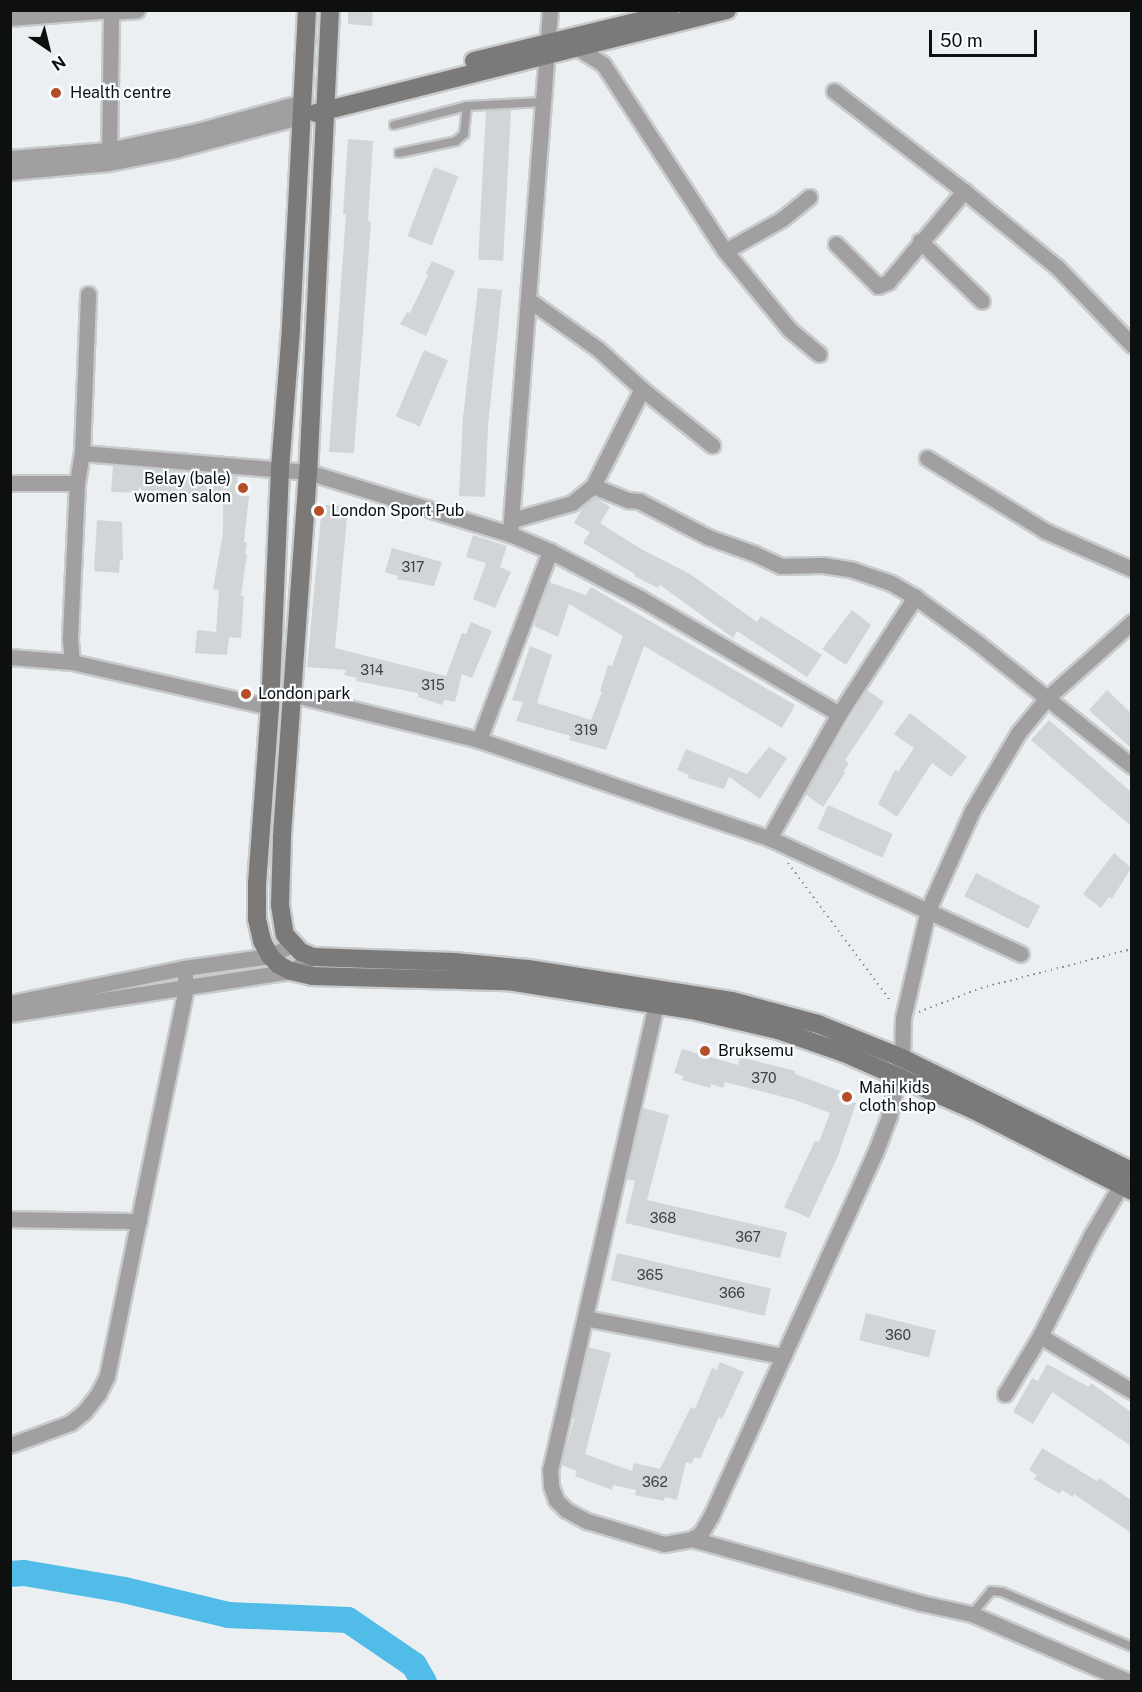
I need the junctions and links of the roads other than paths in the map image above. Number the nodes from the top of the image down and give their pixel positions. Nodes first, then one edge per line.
1 (137, 10) edge
2 (307, 10) edge
3 (330, 10) edge
4 (550, 10) edge
5 (682, 10) edge
6 (727, 10) edge
7 (111, 11) edge
8 (10, 18) edge
9 (548, 50) junction
10 (579, 50) junction
11 (834, 91) dead end
12 (543, 102) junction
13 (328, 104) junction
14 (467, 106) junction
15 (303, 109) junction
16 (394, 125) dead end
17 (399, 153) dead end
18 (108, 156) junction
19 (10, 158) edge
20 (10, 172) edge
21 (964, 191) junction
22 (809, 197) dead end
23 (920, 241) junction
24 (836, 244) dead end
25 (725, 251) junction
26 (88, 294) dead end
27 (528, 300) junction
28 (982, 301) dead end
29 (1131, 345) edge
30 (819, 354) dead end
31 (642, 389) junction
32 (712, 445) dead end
33 (82, 453) junction
34 (927, 458) dead end
35 (280, 470) junction
36 (308, 472) junction
37 (10, 483) edge
38 (77, 483) junction
39 (593, 486) junction
40 (511, 527) junction
41 (550, 551) junction
42 (1131, 569) edge
43 (915, 597) junction
44 (1131, 622) edge
45 (10, 657) edge
46 (72, 662) junction
47 (291, 694) junction
48 (1047, 698) junction
49 (270, 707) junction
50 (839, 714) junction
51 (479, 740) junction
52 (1131, 766) edge
53 (769, 838) junction
54 (928, 910) junction
55 (292, 945) junction
56 (1021, 954) dead end
57 (270, 956) junction
58 (313, 957) junction
59 (184, 968) junction
60 (291, 971) junction
61 (186, 986) junction
62 (10, 1003) edge
63 (656, 1004) junction
64 (10, 1014) edge
65 (902, 1058) junction
66 (898, 1077) junction
67 (1128, 1183) edge
68 (10, 1218) edge
69 (139, 1221) junction
70 (585, 1318) junction
71 (1040, 1336) junction
72 (783, 1356) junction
73 (1131, 1391) edge
74 (1005, 1394) dead end
75 (10, 1445) edge
76 (692, 1539) junction
77 (972, 1614) junction
78 (1131, 1647) edge
79 (1130, 1682) edge

1 - 7 street
2 - 15 main road
3 - 13 main road
4 - 9 street
5 - 9 main road
6 - 10 main road
7 - 8 street
7 - 18 street
9 - 10 main road
9 - 12 street
9 - 13 main road
10 - 25 street
11 - 21 street
12 - 14 lane
12 - 27 street
13 - 15 main road
13 - 36 main road
14 - 16 lane
14 - 17 lane
15 - 18 street
15 - 35 main road
18 - 19 street
18 - 20 street
21 - 23 street
21 - 29 street
22 - 25 street
23 - 24 street
23 - 28 street
25 - 30 street
26 - 33 street
27 - 31 street
27 - 40 street
31 - 32 street
31 - 39 street
33 - 35 street
33 - 38 street
34 - 42 street
35 - 36 street
35 - 49 main road
36 - 40 street
36 - 47 main road
37 - 38 street
38 - 46 street
39 - 40 street
39 - 43 street
40 - 41 street
41 - 50 street
41 - 51 street
43 - 48 street
43 - 50 street
44 - 48 street
45 - 46 street
46 - 49 street
47 - 51 street
47 - 55 main road
48 - 52 street
48 - 54 street
49 - 57 main road
50 - 53 street
51 - 53 street
53 - 54 street
54 - 56 street
54 - 65 street
55 - 57 street
55 - 58 main road
57 - 59 street
57 - 60 main road
58 - 60 street
58 - 65 main road
59 - 61 street
59 - 62 street
60 - 61 street
60 - 63 main road
61 - 64 street
61 - 69 street
63 - 66 main road
63 - 70 street
65 - 66 street
65 - 67 main road
66 - 67 main road
66 - 72 street
67 - 71 street
68 - 69 street
69 - 75 street
70 - 72 street
70 - 76 street
71 - 73 street
71 - 74 street
72 - 76 street
76 - 77 street
77 - 78 lane
77 - 79 street

